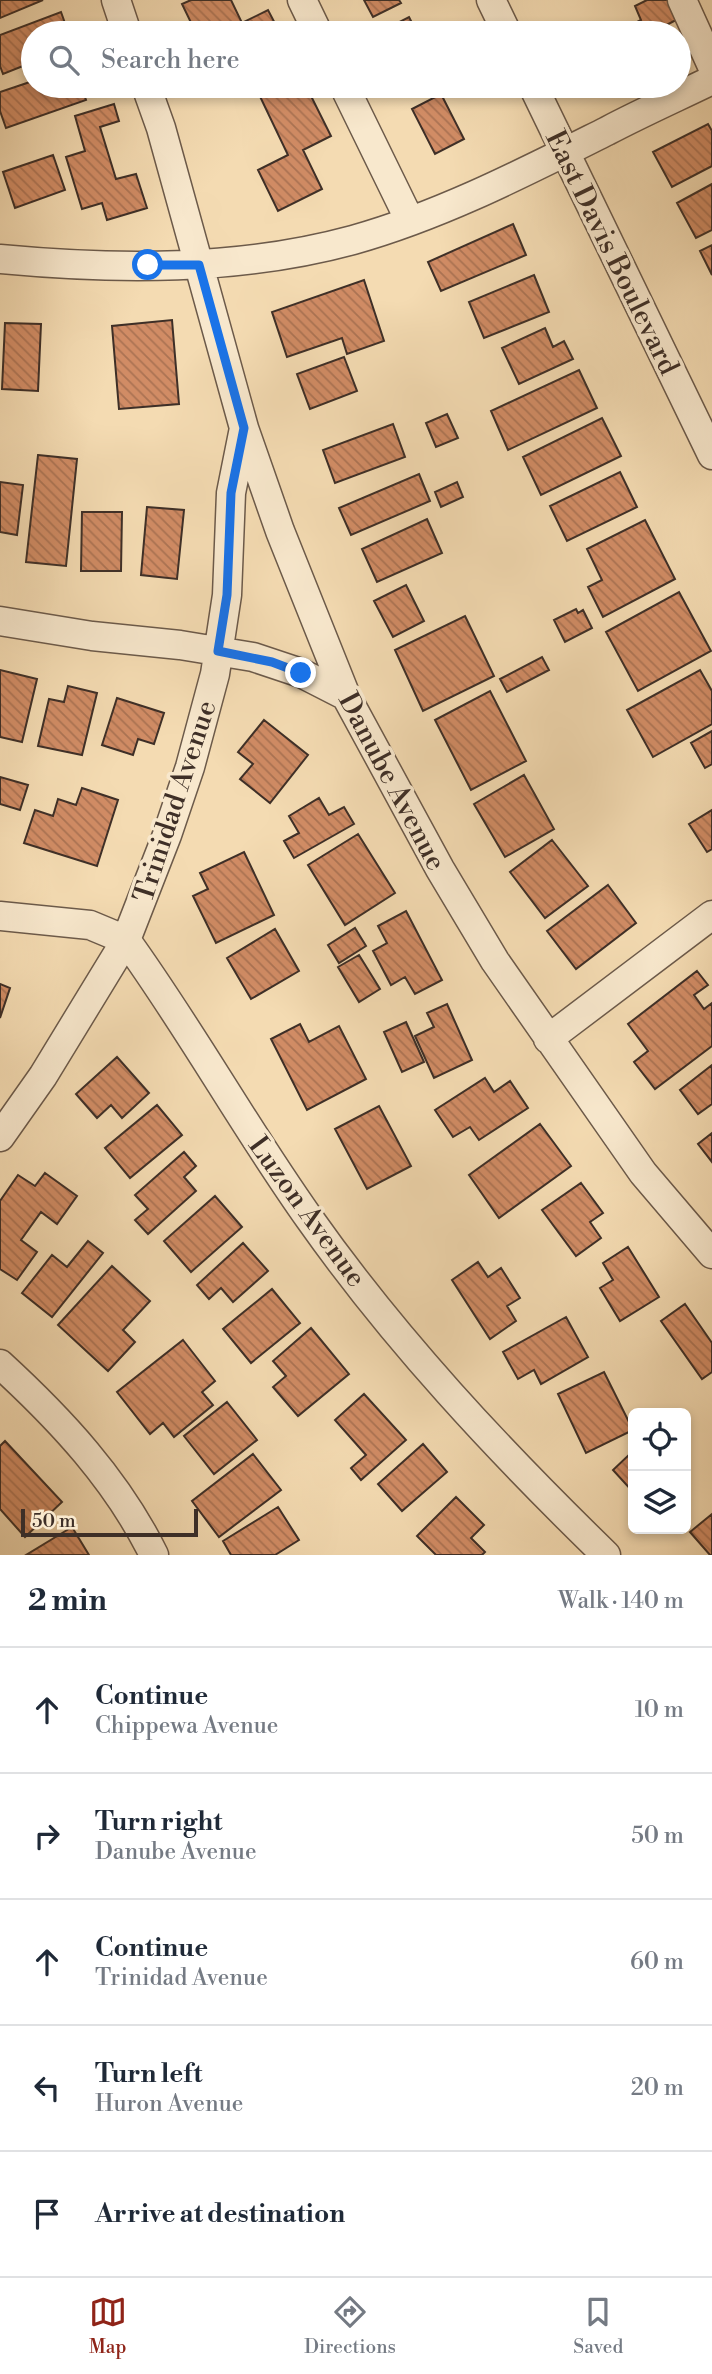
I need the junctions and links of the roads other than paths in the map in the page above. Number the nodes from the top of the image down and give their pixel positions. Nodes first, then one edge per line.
1 (116, 0) edge
2 (302, 0) edge
3 (491, 0) edge
4 (682, 0) edge
5 (124, 21) edge
6 (312, 21) edge
7 (501, 21) edge
8 (712, 66) edge
9 (712, 80) edge
10 (691, 90) edge
11 (150, 98) edge
12 (350, 98) edge
13 (539, 98) edge
14 (675, 98) edge
15 (564, 152) junction
16 (410, 222) junction
17 (0, 259) edge
18 (199, 265) junction
19 (244, 428) junction
20 (712, 455) edge
21 (0, 621) edge
22 (218, 651) junction
23 (346, 696) junction
24 (712, 915) edge
25 (0, 916) edge
26 (126, 940) junction
27 (548, 1039) junction
28 (0, 1137) edge
29 (712, 1254) edge
30 (0, 1364) edge
31 (154, 1555) edge
32 (606, 1555) edge

1 - 5 street
2 - 6 street
3 - 7 street
4 - 8 street
9 - 10 street
11 - 18 street, Danube Avenue
12 - 16 street
13 - 15 street, East Davis Boulevard
14 - 15 street
15 - 16 street
15 - 20 street, East Davis Boulevard
16 - 18 street
17 - 18 street
18 - 19 street, Danube Avenue
19 - 22 street, Trinidad Avenue
19 - 23 street, Danube Avenue
21 - 22 street
22 - 23 street
22 - 26 street, Trinidad Avenue
23 - 27 street, Danube Avenue
24 - 27 street
25 - 26 street
26 - 28 street, Trinidad Avenue
26 - 32 street, Luzon Avenue
27 - 29 street, Danube Avenue
30 - 31 street

